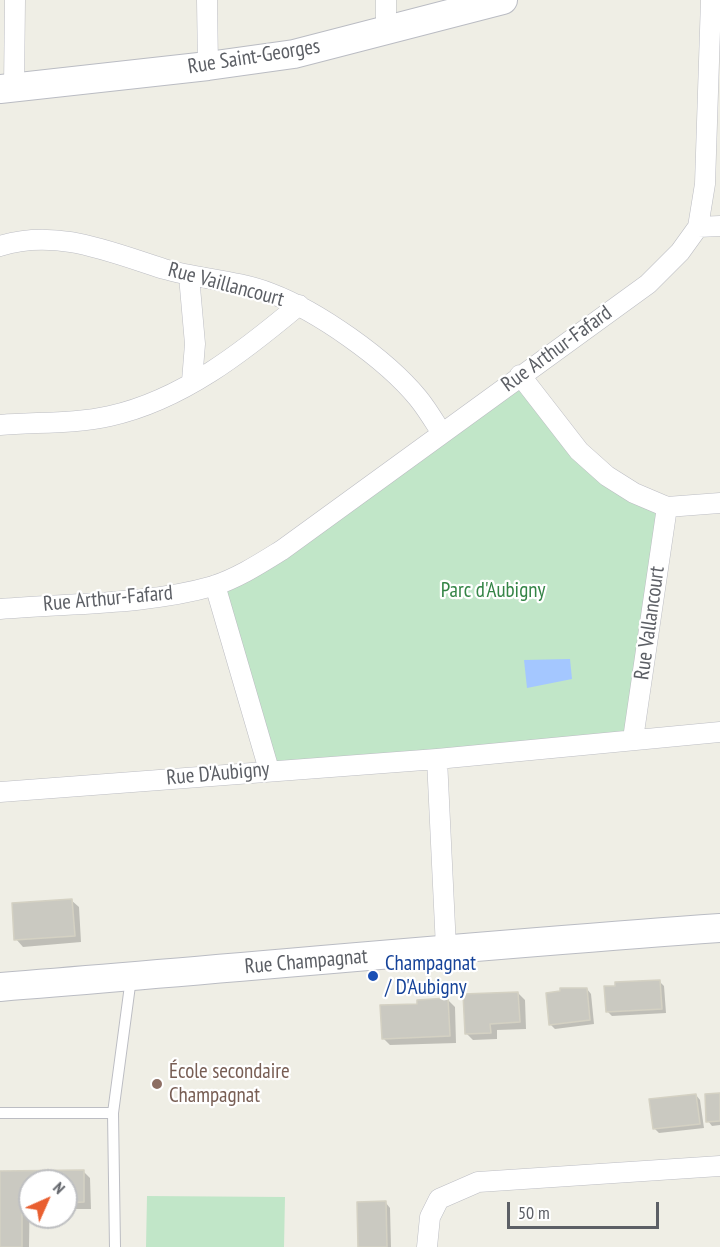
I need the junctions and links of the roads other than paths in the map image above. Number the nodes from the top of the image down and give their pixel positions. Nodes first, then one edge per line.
1 (15, 0) edge
2 (207, 0) edge
3 (386, 0) edge
4 (503, 0) edge
5 (711, 0) edge
6 (386, 32) junction
7 (208, 66) junction
8 (7, 88) edge
9 (720, 226) edge
10 (698, 227) junction
11 (0, 246) edge
12 (189, 276) junction
13 (299, 305) junction
14 (520, 375) junction
15 (192, 381) junction
16 (0, 425) edge
17 (441, 432) junction
18 (720, 503) edge
19 (667, 507) junction
20 (215, 585) junction
21 (0, 609) edge
22 (720, 732) edge
23 (633, 739) junction
24 (436, 759) junction
25 (269, 770) junction
26 (0, 792) edge
27 (720, 928) edge
28 (446, 948) junction
29 (131, 976) junction
30 (0, 987) edge
31 (0, 1113) edge
32 (113, 1113) junction
33 (720, 1166) edge
34 (115, 1247) edge
35 (427, 1247) edge

1 - 8 street
2 - 7 street
3 - 6 street
4 - 6 street, Rue Saint-Georges
5 - 10 street, Rue Arthur-Fafard
6 - 7 street, Rue Saint-Georges
7 - 8 street, Rue Saint-Georges
9 - 10 street
10 - 14 street, Rue Arthur-Fafard
11 - 12 street, Rue Vaillancourt
12 - 13 street, Rue Vaillancourt
12 - 15 street
13 - 15 street
13 - 17 street, Rue Vaillancourt
14 - 17 street, Rue Arthur-Fafard
14 - 19 street
15 - 16 street
17 - 20 street, Rue Arthur-Fafard
18 - 19 street
19 - 23 street, Rue Vallancourt
20 - 21 street, Rue Arthur-Fafard
20 - 25 street
22 - 23 street, Rue D'Aubigny
23 - 24 street, Rue D'Aubigny
24 - 25 street, Rue D'Aubigny
24 - 28 street
25 - 26 street, Rue D'Aubigny
27 - 28 street, Rue Champagnat
28 - 29 street, Rue Champagnat
29 - 30 street, Rue Champagnat
29 - 32 lane
31 - 32 lane
32 - 34 lane
33 - 35 street

